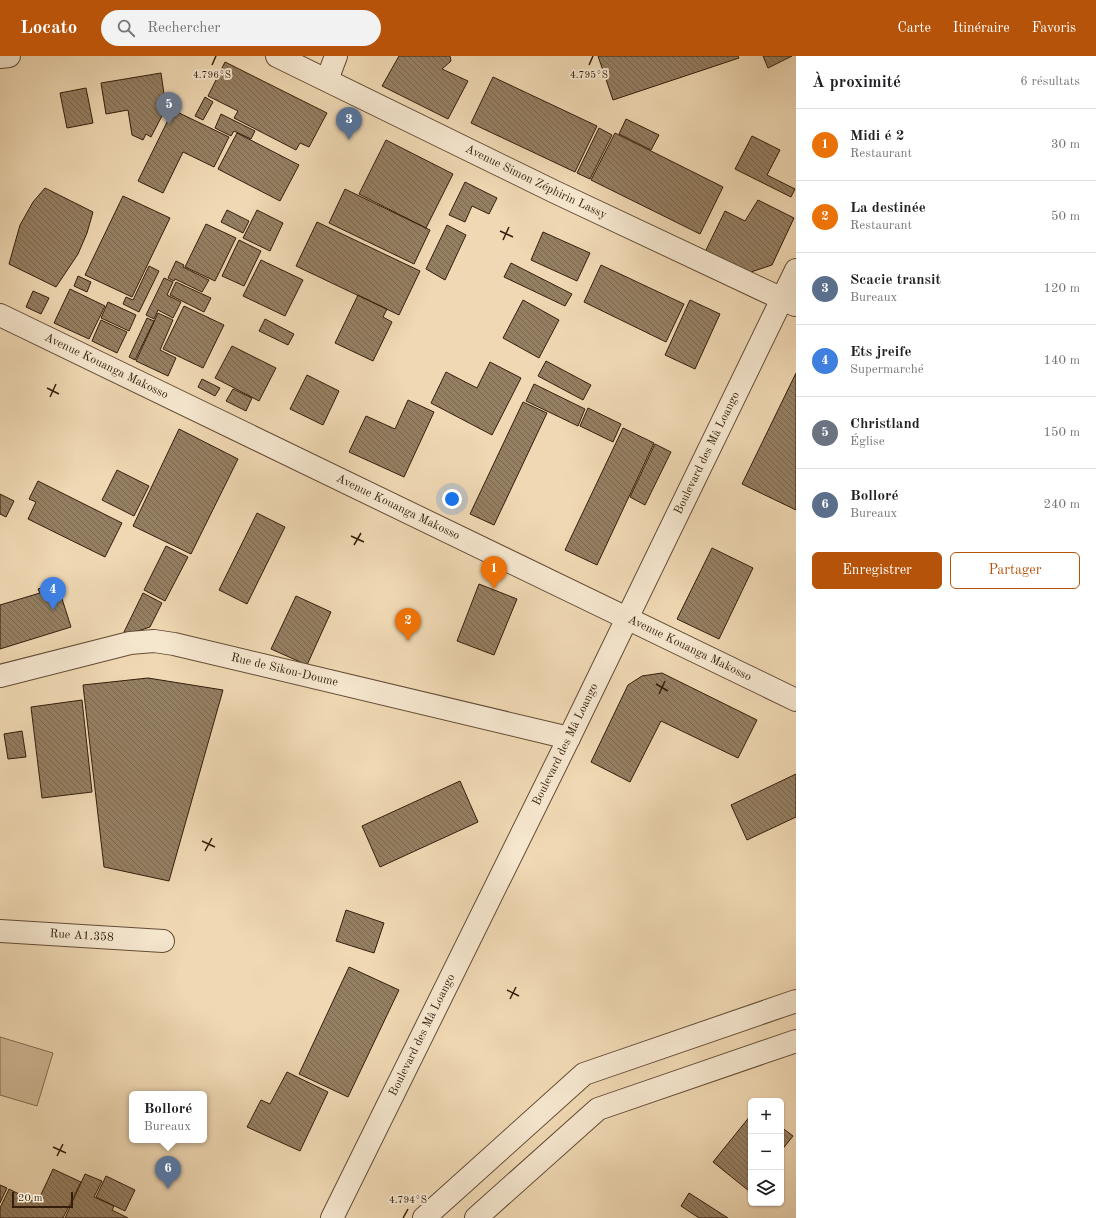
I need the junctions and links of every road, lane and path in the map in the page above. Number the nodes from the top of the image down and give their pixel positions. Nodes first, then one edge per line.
1 (9, 56) edge
2 (277, 56) edge
3 (336, 56) edge
4 (0, 57) edge
5 (327, 80) junction
6 (796, 270) edge
7 (789, 302) edge
8 (0, 315) edge
9 (627, 616) junction
10 (0, 676) edge
11 (796, 700) edge
12 (569, 738) junction
13 (0, 931) edge
14 (163, 941) dead end
15 (796, 1001) edge
16 (796, 1041) edge
17 (332, 1218) edge
18 (424, 1218) edge
19 (476, 1218) edge

1 - 4 street
2 - 5 street, Avenue Simon Zéphirin Lassy
3 - 5 street
5 - 7 street, Avenue Simon Zéphirin Lassy
6 - 7 street, Boulevard des Mâ Loango
7 - 9 street, Boulevard des Mâ Loango
8 - 9 street, Avenue Kouanga Makosso
9 - 11 street, Avenue Kouanga Makosso
9 - 12 street, Boulevard des Mâ Loango
10 - 12 street, Rue de Sikou-Doume
12 - 17 street, Boulevard des Mâ Loango
13 - 14 street, Rue A1.358
15 - 18 street
16 - 19 street

